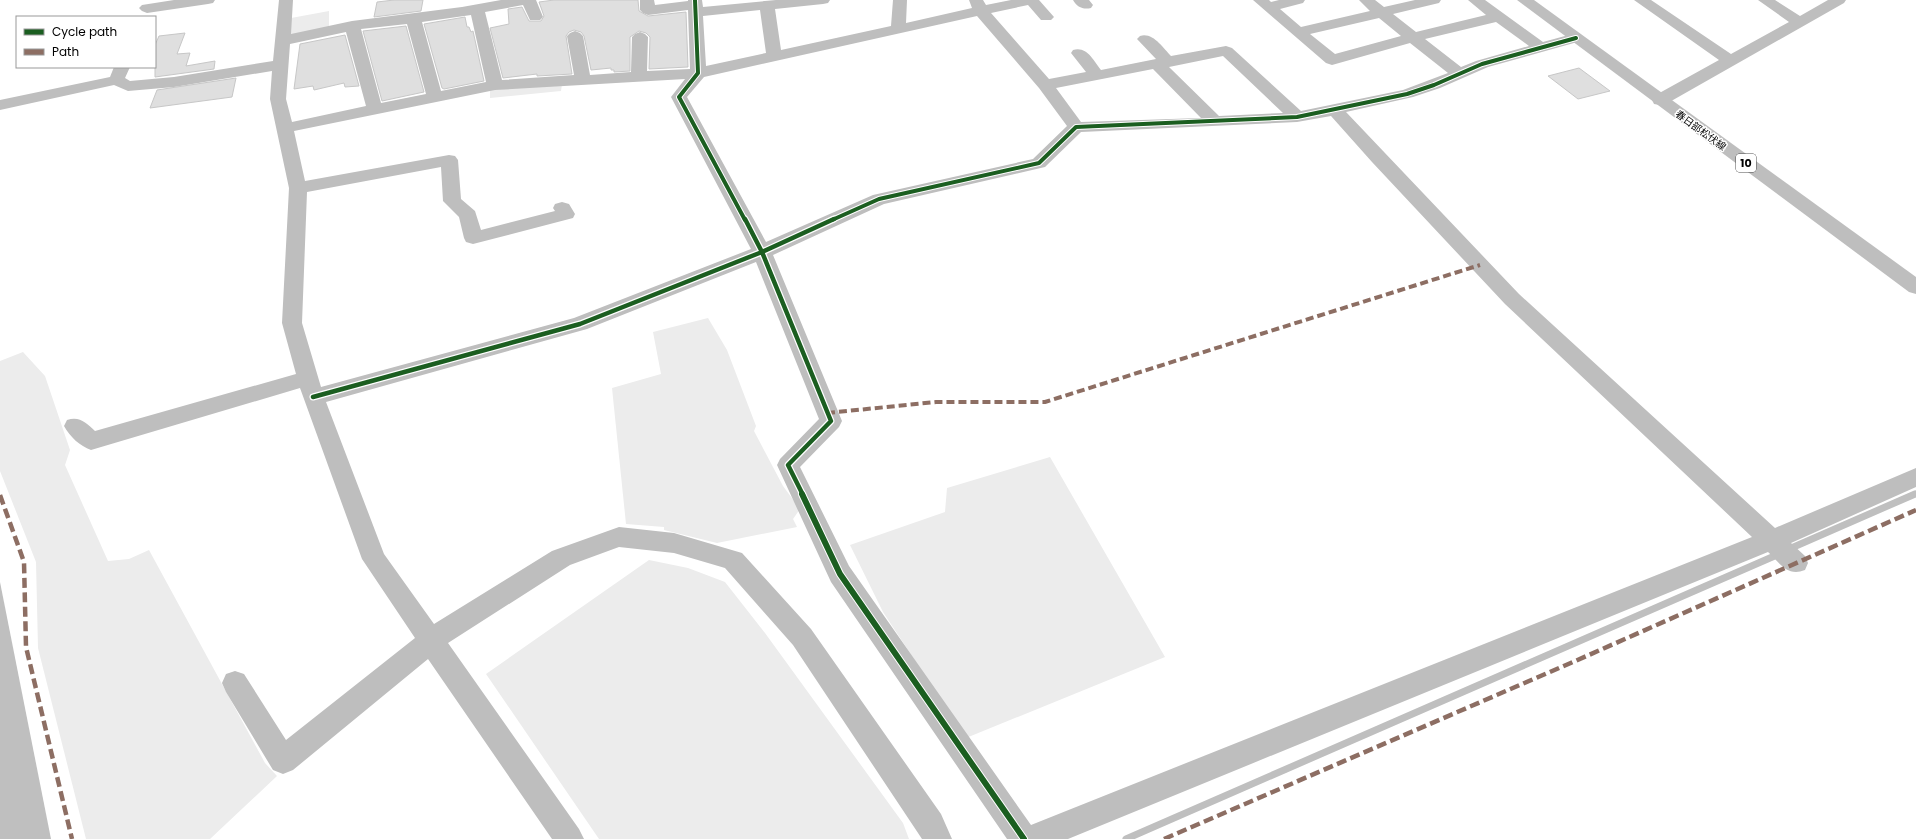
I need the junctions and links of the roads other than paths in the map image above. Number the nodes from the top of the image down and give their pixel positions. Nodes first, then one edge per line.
1 (208, 0) edge
2 (286, 0) edge
3 (525, 0) edge
4 (529, 0) edge
5 (647, 0) edge
6 (823, 0) edge
7 (900, 0) edge
8 (1031, 0) edge
9 (1298, 0) edge
10 (1366, 0) edge
11 (1434, 0) edge
12 (1475, 0) edge
13 (1524, 0) edge
14 (1641, 0) edge
15 (1765, 0) edge
16 (1839, 0) edge
17 (1264, 4) edge
18 (767, 5) junction
19 (696, 6) edge
20 (978, 6) edge
21 (142, 8) edge
22 (477, 9) junction
23 (1382, 12) junction
24 (535, 17) dead end
25 (1046, 17) dead end
26 (1498, 17) junction
27 (413, 18) junction
28 (1799, 22) junction
29 (352, 26) junction
30 (898, 30) junction
31 (1298, 32) junction
32 (575, 36) dead end
33 (640, 37) dead end
34 (1413, 37) junction
35 (1576, 38) junction
36 (1145, 39) dead end
37 (282, 41) junction
38 (1541, 48) junction
39 (1079, 53) dead end
40 (774, 56) junction
41 (1730, 61) junction
42 (1162, 63) junction
43 (280, 65) junction
44 (119, 73) edge
45 (698, 73) junction
46 (1458, 74) junction
47 (1097, 75) junction
48 (639, 77) junction
49 (582, 81) junction
50 (495, 85) junction
51 (1045, 85) junction
52 (435, 98) junction
53 (1660, 100) junction
54 (0, 105) edge
55 (375, 110) junction
56 (1335, 110) junction
57 (1297, 117) junction
58 (1215, 122) junction
59 (1076, 127) junction
60 (285, 128) junction
61 (298, 188) junction
62 (562, 208) dead end
63 (762, 252) junction
64 (1916, 287) edge
65 (310, 387) junction
66 (75, 426) dead end
67 (1916, 478) edge
68 (1772, 540) junction
69 (1796, 563) dead end
70 (432, 640) junction
71 (235, 684) dead end
72 (569, 839) edge
73 (937, 839) edge
74 (1024, 839) edge
75 (1032, 839) edge

1 - 21 street
2 - 37 street
3 - 22 street
4 - 24 street
5 - 19 street
6 - 18 street
7 - 30 street
8 - 20 street
8 - 25 street
9 - 17 street
10 - 23 street
11 - 23 street
12 - 26 street
13 - 35 street, 春日部松伏線 / 10
14 - 41 street
15 - 28 street
16 - 28 street
17 - 31 street
18 - 19 street
18 - 40 street
19 - 45 street
20 - 30 street
20 - 51 street
22 - 27 street
22 - 50 street
23 - 31 street
23 - 34 street
26 - 34 street
26 - 38 street
27 - 29 street
27 - 52 street
28 - 41 street
29 - 37 street
29 - 55 street
30 - 40 street
31 - 34 street
32 - 49 street
33 - 48 street
34 - 46 street
35 - 38 street
35 - 53 street, 春日部松伏線 / 10
36 - 42 street
37 - 43 street
38 - 46 street
39 - 47 street
40 - 45 street
41 - 53 street
42 - 47 street
42 - 57 street
42 - 58 street
43 - 44 street
43 - 60 street
44 - 54 street
45 - 48 street
45 - 63 street
46 - 56 street
47 - 51 street
48 - 49 street
49 - 50 street
50 - 52 street
51 - 59 street
52 - 55 street
53 - 64 street, 春日部松伏線 / 10
55 - 60 street
56 - 57 street
56 - 68 street
57 - 58 street
58 - 59 street
59 - 63 street
60 - 61 street
61 - 62 street
61 - 65 street
63 - 65 street
63 - 74 street
65 - 66 street
65 - 70 street
67 - 68 street
68 - 69 street
68 - 75 street
70 - 71 street
70 - 72 street
70 - 73 street

